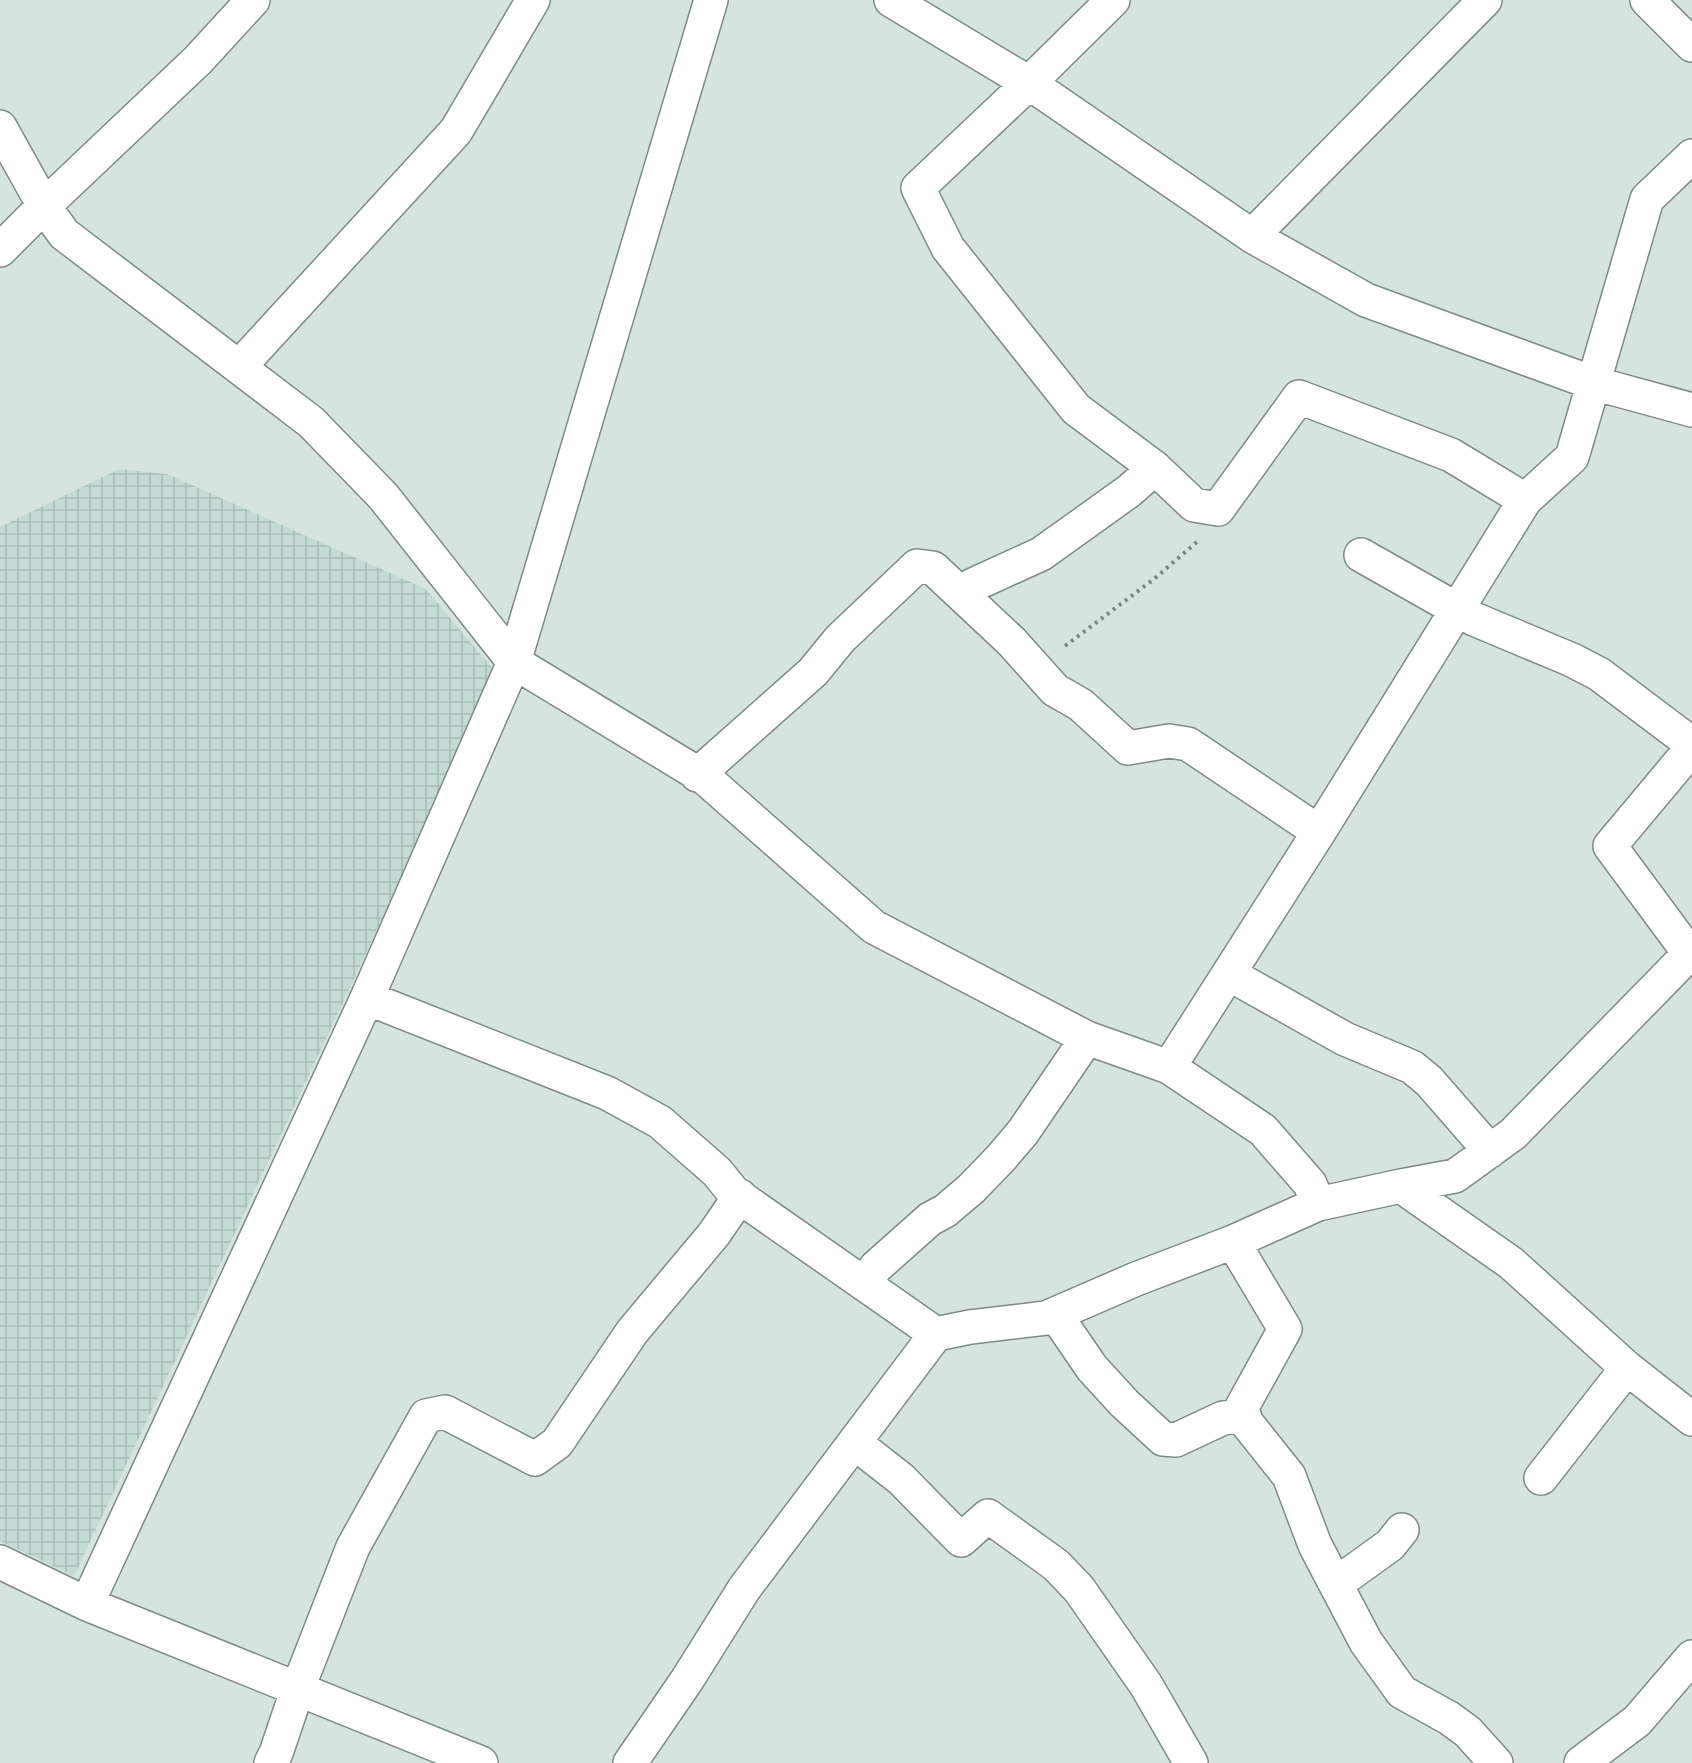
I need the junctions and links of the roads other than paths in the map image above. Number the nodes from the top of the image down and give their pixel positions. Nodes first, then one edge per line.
1 (254, 0) edge
2 (533, 0) edge
3 (711, 0) edge
4 (891, 0) edge
5 (1113, 0) edge
6 (1485, 0) edge
7 (1647, 0) edge
8 (1692, 45) edge
9 (1029, 83) junction
10 (0, 127) edge
11 (1692, 156) edge
12 (44, 206) junction
13 (1252, 236) junction
14 (0, 250) edge
15 (239, 368) junction
16 (1593, 383) junction
17 (1692, 410) edge
18 (1155, 468) junction
19 (1525, 500) junction
20 (1361, 555) dead end
21 (962, 595) junction
22 (1457, 609) junction
23 (514, 662) junction
24 (1692, 746) edge
25 (697, 775) junction
26 (1319, 832) junction
27 (1691, 956) edge
28 (1229, 974) junction
29 (367, 998) junction
30 (1087, 1038) junction
31 (1169, 1067) junction
32 (1490, 1151) junction
33 (1401, 1186) junction
34 (740, 1196) junction
35 (1318, 1204) junction
36 (1233, 1242) junction
37 (864, 1284) junction
38 (1055, 1314) junction
39 (936, 1334) junction
40 (1627, 1368) junction
41 (1244, 1415) junction
42 (1692, 1419) edge
43 (855, 1443) junction
44 (1540, 1478) dead end
45 (1402, 1530) dead end
46 (0, 1562) edge
47 (1336, 1584) junction
48 (87, 1604) junction
49 (1692, 1657) edge
50 (298, 1688) junction
51 (271, 1763) edge
52 (481, 1763) edge
53 (630, 1763) edge
54 (1191, 1763) edge
55 (1496, 1763) edge
56 (1581, 1763) edge

1 - 12 street
2 - 15 street
3 - 23 street
4 - 9 street
5 - 9 street
6 - 13 street
7 - 8 street
9 - 13 street
9 - 18 street
10 - 12 street
11 - 16 street
12 - 14 street
12 - 15 street
13 - 16 street
15 - 23 street
16 - 17 street
16 - 19 street
18 - 19 street
18 - 21 street
19 - 22 street
20 - 22 street
21 - 25 street
21 - 26 street
22 - 24 street
22 - 26 street
23 - 25 street
23 - 29 street
24 - 27 street
25 - 30 street
26 - 28 street
27 - 32 street
28 - 31 street
28 - 32 street
29 - 34 street
29 - 48 street
30 - 31 street
30 - 37 street
31 - 35 street
32 - 33 street
33 - 35 street
33 - 40 street
34 - 37 street
34 - 50 street
35 - 36 street
36 - 38 street
36 - 41 street
37 - 39 street
38 - 39 street
38 - 41 street
39 - 43 street
40 - 42 street
40 - 44 street
41 - 47 street
43 - 53 street
43 - 54 street
45 - 47 street
46 - 48 street
47 - 55 street
48 - 50 street
49 - 56 street
50 - 51 street
50 - 52 street

